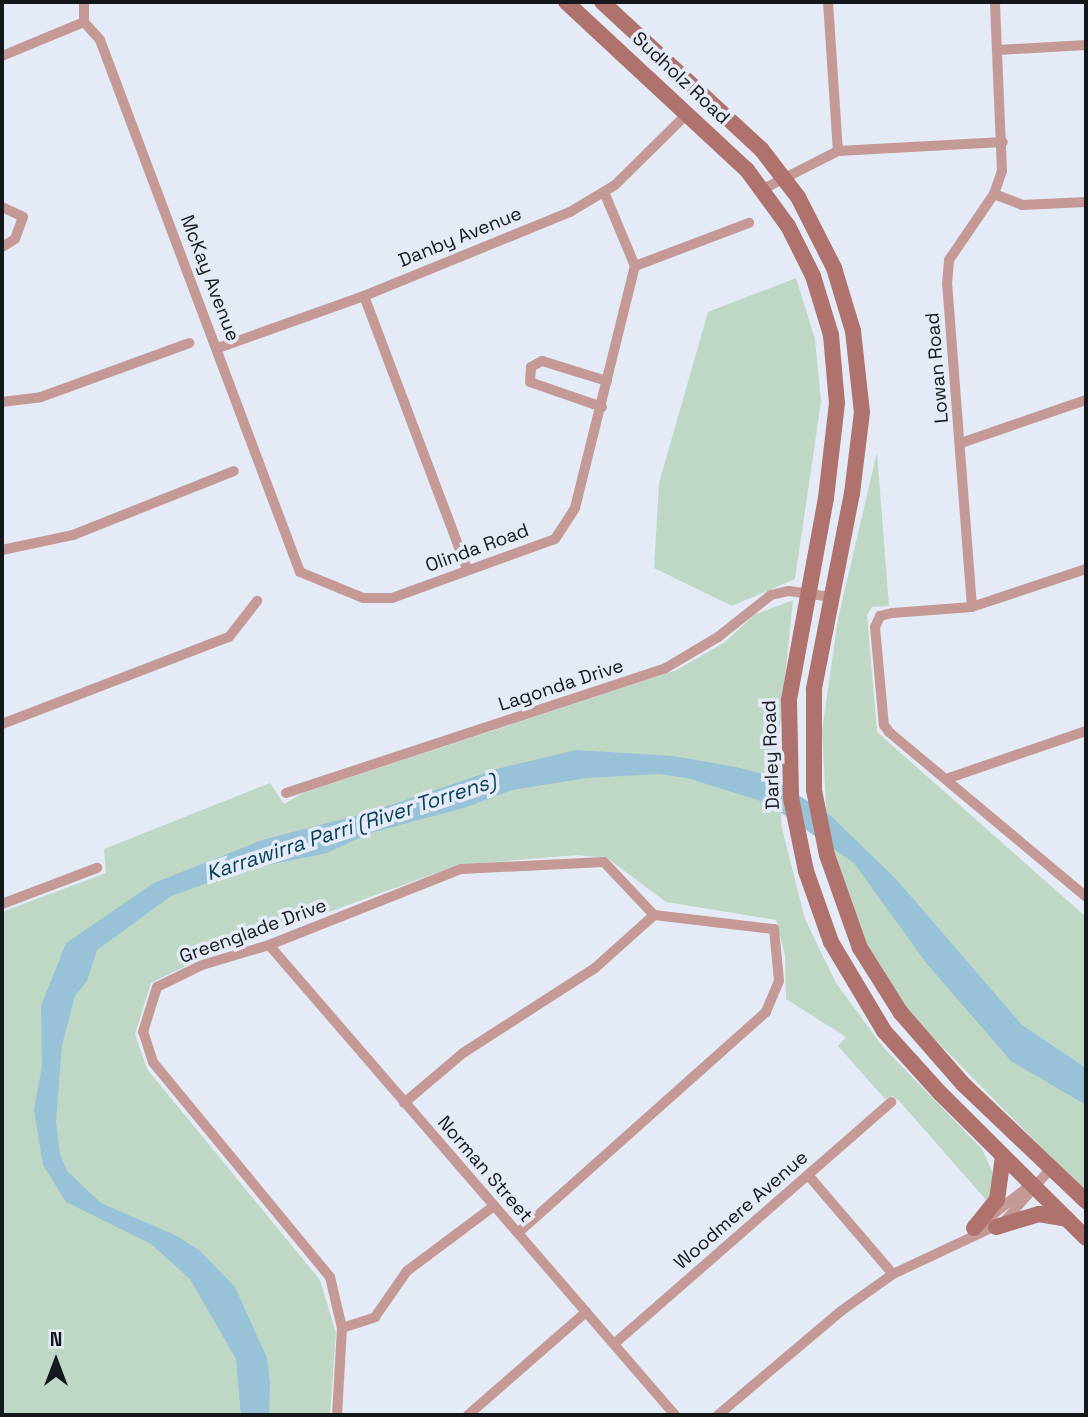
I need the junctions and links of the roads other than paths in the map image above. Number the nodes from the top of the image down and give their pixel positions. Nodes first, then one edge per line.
1 (84, 2) edge
2 (566, 2) edge
3 (602, 2) edge
4 (828, 2) edge
5 (995, 2) edge
6 (84, 22) junction
7 (1086, 45) edge
8 (998, 50) junction
9 (2, 56) edge
10 (709, 100) junction
11 (688, 113) junction
12 (1003, 142) junction
13 (838, 151) junction
14 (783, 177) junction
15 (763, 189) junction
16 (604, 192) junction
17 (994, 194) junction
18 (1086, 202) edge
19 (2, 207) edge
20 (749, 223) dead end
21 (2, 247) edge
22 (635, 266) junction
23 (363, 296) junction
24 (189, 344) dead end
25 (218, 348) junction
26 (607, 381) junction
27 (1086, 400) edge
28 (2, 402) edge
29 (602, 407) junction
30 (961, 443) junction
31 (234, 471) dead end
32 (2, 550) edge
33 (467, 569) junction
34 (1086, 569) edge
35 (300, 572) joint
36 (806, 594) junction
37 (831, 597) junction
38 (257, 601) dead end
39 (972, 607) junction
40 (2, 724) edge
41 (1086, 731) edge
42 (946, 779) junction
43 (286, 793) dead end
44 (97, 868) dead end
45 (1085, 893) edge
46 (2, 904) edge
47 (654, 915) junction
48 (269, 945) junction
49 (404, 1102) junction
50 (891, 1102) dead end
51 (1003, 1156) junction
52 (1052, 1167) junction
53 (808, 1175) junction
54 (1035, 1186) junction
55 (1086, 1201) edge
56 (494, 1206) junction
57 (1070, 1219) junction
58 (996, 1227) junction
59 (974, 1228) junction
60 (518, 1233) junction
61 (1086, 1238) edge
62 (940, 1250) junction
63 (893, 1274) junction
64 (586, 1312) junction
65 (342, 1328) junction
66 (614, 1344) junction
67 (339, 1414) edge
68 (468, 1415) edge
69 (675, 1415) edge
70 (718, 1415) edge

1 - 6 street
2 - 11 main road, Sudholz Road
3 - 10 main road, Sudholz Road
4 - 13 street
5 - 8 street, Lowan Road
6 - 9 street
6 - 25 street, McKay Avenue
7 - 8 street
8 - 12 street, Lowan Road
10 - 11 main road
10 - 14 main road, Sudholz Road
11 - 15 main road, Sudholz Road
11 - 16 street, Danby Avenue
12 - 13 street
12 - 17 street, Lowan Road
13 - 14 street
14 - 15 street
14 - 37 main road
15 - 36 main road, Darley Road
16 - 22 street
16 - 23 street, Danby Avenue
17 - 18 street
17 - 30 street, Lowan Road
19 - 21 street
20 - 22 street
22 - 26 street, Olinda Road
23 - 25 street, Danby Avenue
23 - 33 street
24 - 28 street
25 - 35 street, McKay Avenue
26 - 29 street, Olinda Road
26 - 29 street
27 - 30 street
29 - 33 street, Olinda Road
30 - 39 street, Lowan Road
31 - 32 street
33 - 35 street, Olinda Road
34 - 39 street
36 - 37 street, Lagonda Drive
36 - 43 street, Lagonda Drive
36 - 51 main road, Darley Road
37 - 52 main road
38 - 40 street
39 - 42 street
41 - 42 street
42 - 45 street
44 - 46 street
47 - 48 street, Greenglade Drive
47 - 49 street
47 - 60 street
48 - 49 street, Norman Street
48 - 65 street, Greenglade Drive
49 - 56 street, Norman Street
50 - 53 street, Woodmere Avenue
51 - 54 main road, Darley Road
51 - 59 main road
52 - 54 street
52 - 55 main road
53 - 63 street
53 - 66 street, Woodmere Avenue
54 - 57 main road, Darley Road
54 - 58 street
54 - 59 street
56 - 60 street, Norman Street
56 - 65 street
57 - 58 main road
57 - 61 main road, Darley Road
58 - 62 street
59 - 62 street
60 - 64 street, Norman Street
62 - 63 street
63 - 70 street
64 - 66 street, Norman Street
64 - 68 street
65 - 67 street, Greenglade Drive
66 - 69 street, Norman Street

